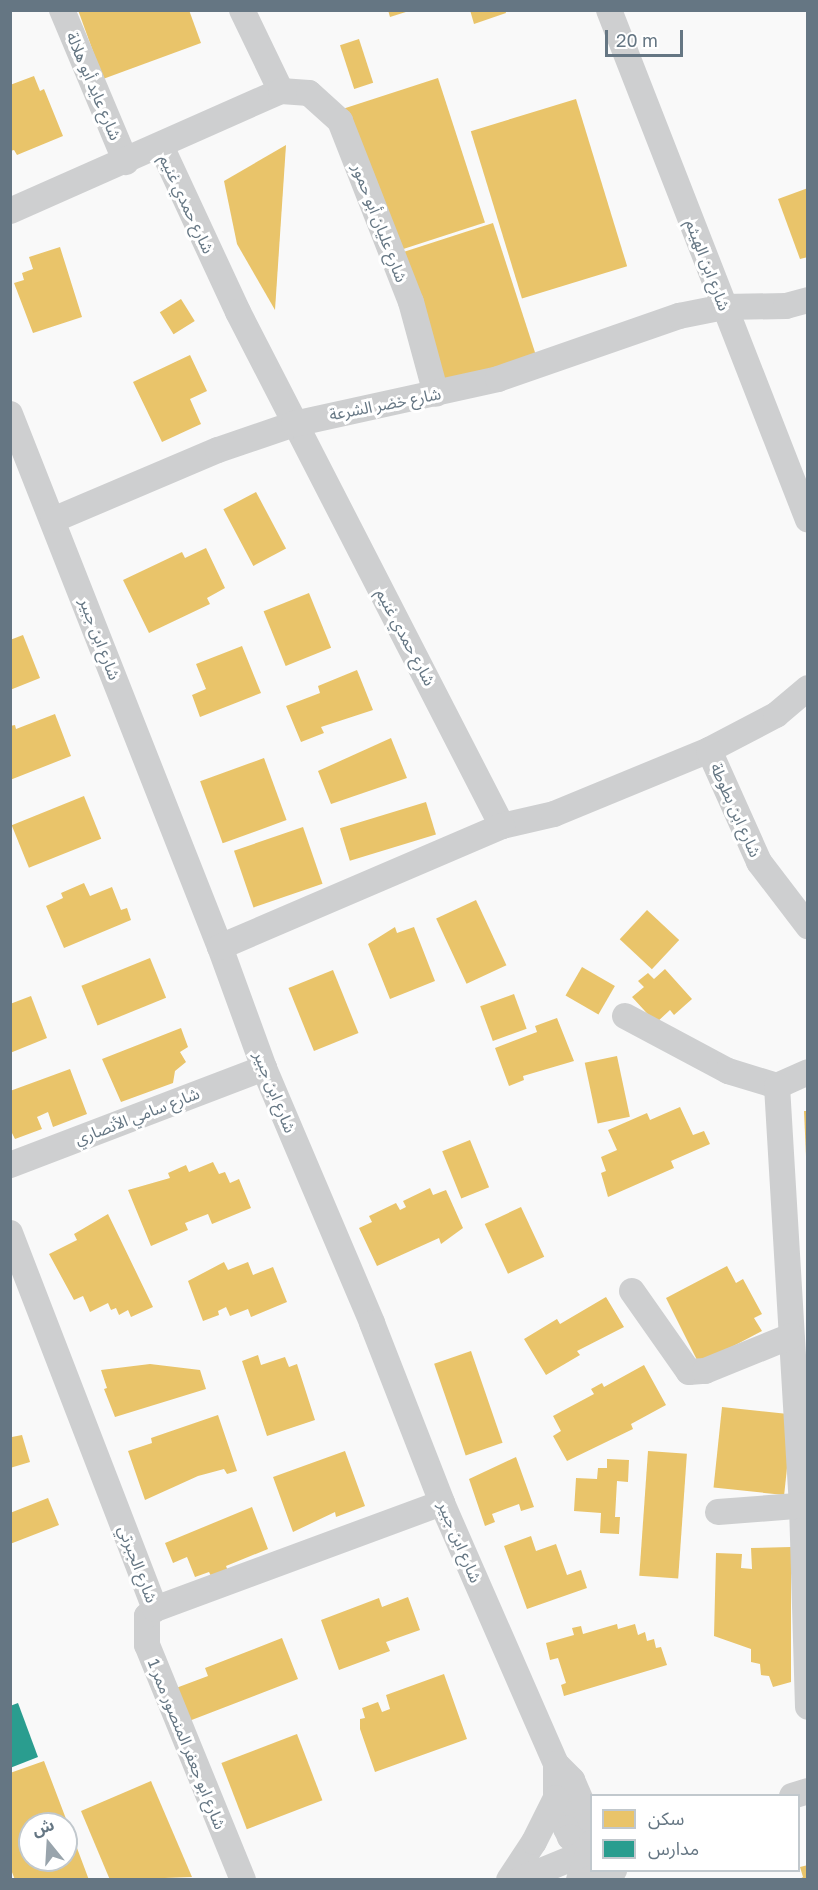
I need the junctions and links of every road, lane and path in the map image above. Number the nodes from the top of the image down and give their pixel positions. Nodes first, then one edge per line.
1 (62, 10) edge
2 (242, 10) edge
3 (609, 10) edge
4 (281, 91) junction
5 (160, 146) junction
6 (126, 162) junction
7 (10, 211) edge
8 (807, 300) edge
9 (724, 307) junction
10 (436, 394) junction
11 (10, 414) edge
12 (294, 424) junction
13 (53, 520) junction
14 (807, 520) edge
15 (807, 688) edge
16 (709, 750) junction
17 (502, 826) junction
18 (807, 926) edge
19 (220, 947) junction
20 (625, 1016) dead end
21 (264, 1068) junction
22 (807, 1072) edge
23 (777, 1086) junction
24 (10, 1165) edge
25 (796, 1216) edge
26 (10, 1233) edge
27 (632, 1291) dead end
28 (791, 1335) junction
29 (442, 1503) junction
30 (805, 1505) edge
31 (718, 1512) dead end
32 (155, 1609) junction
33 (807, 1707) edge
34 (556, 1764) junction
35 (556, 1798) junction
36 (590, 1824) edge
37 (590, 1848) edge
38 (590, 1849) edge
39 (590, 1852) edge
40 (609, 1872) edge
41 (243, 1880) edge
42 (508, 1880) edge
43 (519, 1880) edge
44 (579, 1880) edge
45 (588, 1880) edge

1 - 6 street, شارع عايد أبو هلالة
2 - 4 street
3 - 9 street, شارع ابن الهيثم
4 - 5 street
4 - 10 street, شارع عليان أبو حمور
5 - 6 street
5 - 12 street, شارع حمدي غنيم
6 - 7 street
8 - 9 street, شارع خضر الشرعة
9 - 10 street, شارع خضر الشرعة
9 - 14 street, شارع ابن الهيثم
10 - 12 street, شارع خضر الشرعة
11 - 13 street, شارع ابن جبير
12 - 13 street, شارع خضر الشرعة
12 - 17 street, شارع حمدي غنيم
13 - 19 street, شارع ابن جبير
15 - 16 street
16 - 17 street
16 - 18 street, شارع ابن بطوطة
17 - 19 street
19 - 21 street, شارع ابن جبير
20 - 23 street
21 - 24 street, شارع سامي الأنصاري
21 - 29 street, شارع ابن جبير
22 - 23 street
23 - 25 street
25 - 28 street
26 - 32 street, شارع الجبرتي
27 - 28 street
28 - 30 street
29 - 32 street, شارع الجبرتي
29 - 34 street, شارع ابن جبير
30 - 31 street
30 - 33 street
32 - 41 street, شارع ابو جعفر المنصور ممر 1
34 - 35 street, شارع ابن جبير
34 - 36 street, شارع ابن جبير
35 - 37 street, شارع ابن جبير
35 - 42 street
38 - 43 street
39 - 44 street
40 - 45 street

